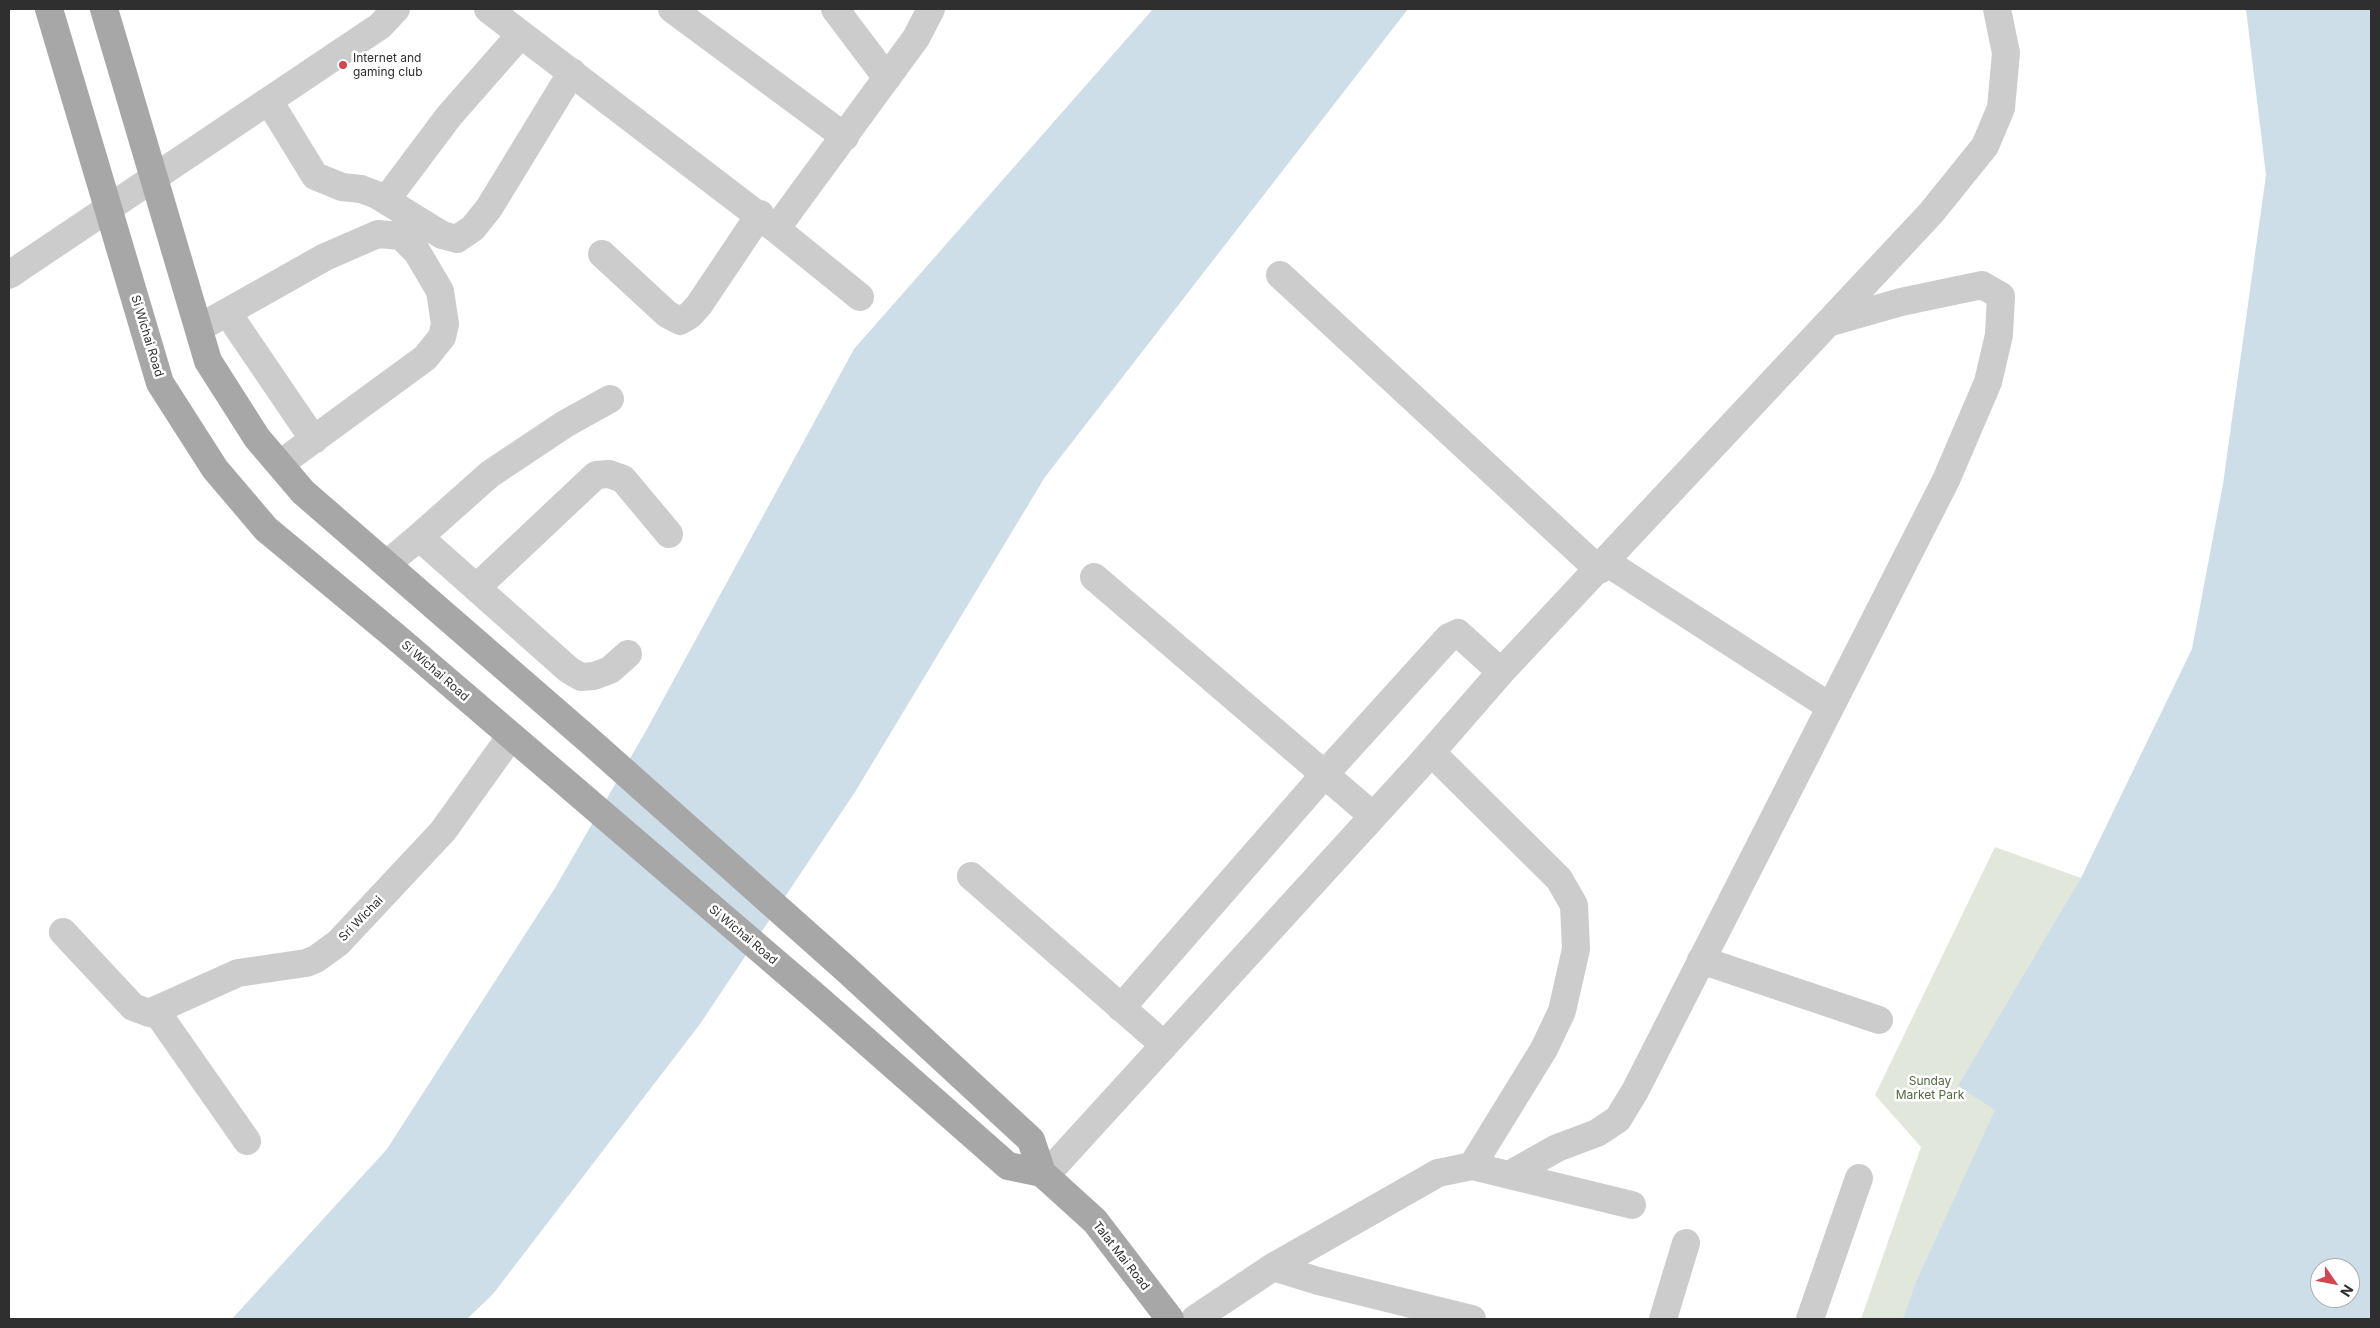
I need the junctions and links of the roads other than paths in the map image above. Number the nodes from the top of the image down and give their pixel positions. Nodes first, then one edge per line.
1 (49, 9) edge
2 (104, 9) edge
3 (396, 9) edge
4 (488, 9) edge
5 (672, 9) edge
6 (835, 9) edge
7 (931, 9) edge
8 (1997, 9) edge
9 (520, 34) junction
10 (572, 72) junction
11 (887, 78) junction
12 (269, 101) junction
13 (845, 137) junction
14 (154, 179) junction
15 (386, 200) junction
16 (108, 208) junction
17 (768, 222) junction
18 (602, 254) dead end
19 (9, 275) edge
20 (1280, 275) dead end
21 (860, 297) dead end
22 (227, 312) junction
23 (1831, 322) junction
24 (199, 328) junction
25 (610, 399) dead end
26 (314, 440) junction
27 (280, 464) junction
28 (669, 534) dead end
29 (420, 537) junction
30 (386, 564) junction
31 (1603, 566) junction
32 (1094, 577) dead end
33 (476, 588) junction
34 (628, 654) dead end
35 (1501, 672) junction
36 (1829, 706) junction
37 (511, 736) junction
38 (1431, 752) junction
39 (1324, 775) junction
40 (1372, 816) junction
41 (971, 876) dead end
42 (63, 932) dead end
43 (1701, 960) junction
44 (1122, 1008) junction
45 (152, 1012) junction
46 (1879, 1020) dead end
47 (1163, 1044) junction
48 (247, 1141) dead end
49 (1472, 1166) junction
50 (1044, 1174) junction
51 (1511, 1174) junction
52 (1859, 1178) dead end
53 (1632, 1206) dead end
54 (1686, 1243) dead end
55 (1273, 1267) junction
56 (1170, 1319) edge
57 (1194, 1319) edge
58 (1472, 1319) edge
59 (1663, 1319) edge
60 (1810, 1319) edge

1 - 16 main road, Si Wichai Road
2 - 14 main road
3 - 12 street
4 - 9 street
5 - 13 street
6 - 11 street
7 - 11 street
8 - 23 street
9 - 10 street
9 - 15 street
10 - 15 street
10 - 17 street
11 - 13 street
12 - 14 street
12 - 15 street
13 - 17 street
14 - 16 street
14 - 24 main road
16 - 19 street
16 - 37 main road, Si Wichai Road
17 - 18 street
17 - 21 street
20 - 31 street
22 - 24 street
22 - 26 street
22 - 26 street
23 - 31 street
23 - 36 street
24 - 27 main road
25 - 29 street
26 - 27 street
27 - 30 main road
28 - 33 street
29 - 30 street
29 - 33 street
30 - 50 main road
31 - 35 street
31 - 36 street
32 - 39 street
33 - 34 street
35 - 38 street
35 - 39 street
36 - 43 street
37 - 45 street, Sri Wichai
37 - 50 main road, Si Wichai Road
38 - 40 street
38 - 49 street
39 - 40 street
39 - 44 street
40 - 47 street
41 - 44 street
42 - 45 street
43 - 46 street
43 - 51 street
44 - 47 street
45 - 48 street
47 - 50 street
49 - 51 street
49 - 55 street
50 - 56 main road, Talat Mai Road
51 - 53 street
52 - 60 street
54 - 59 street
55 - 57 street
55 - 58 street

